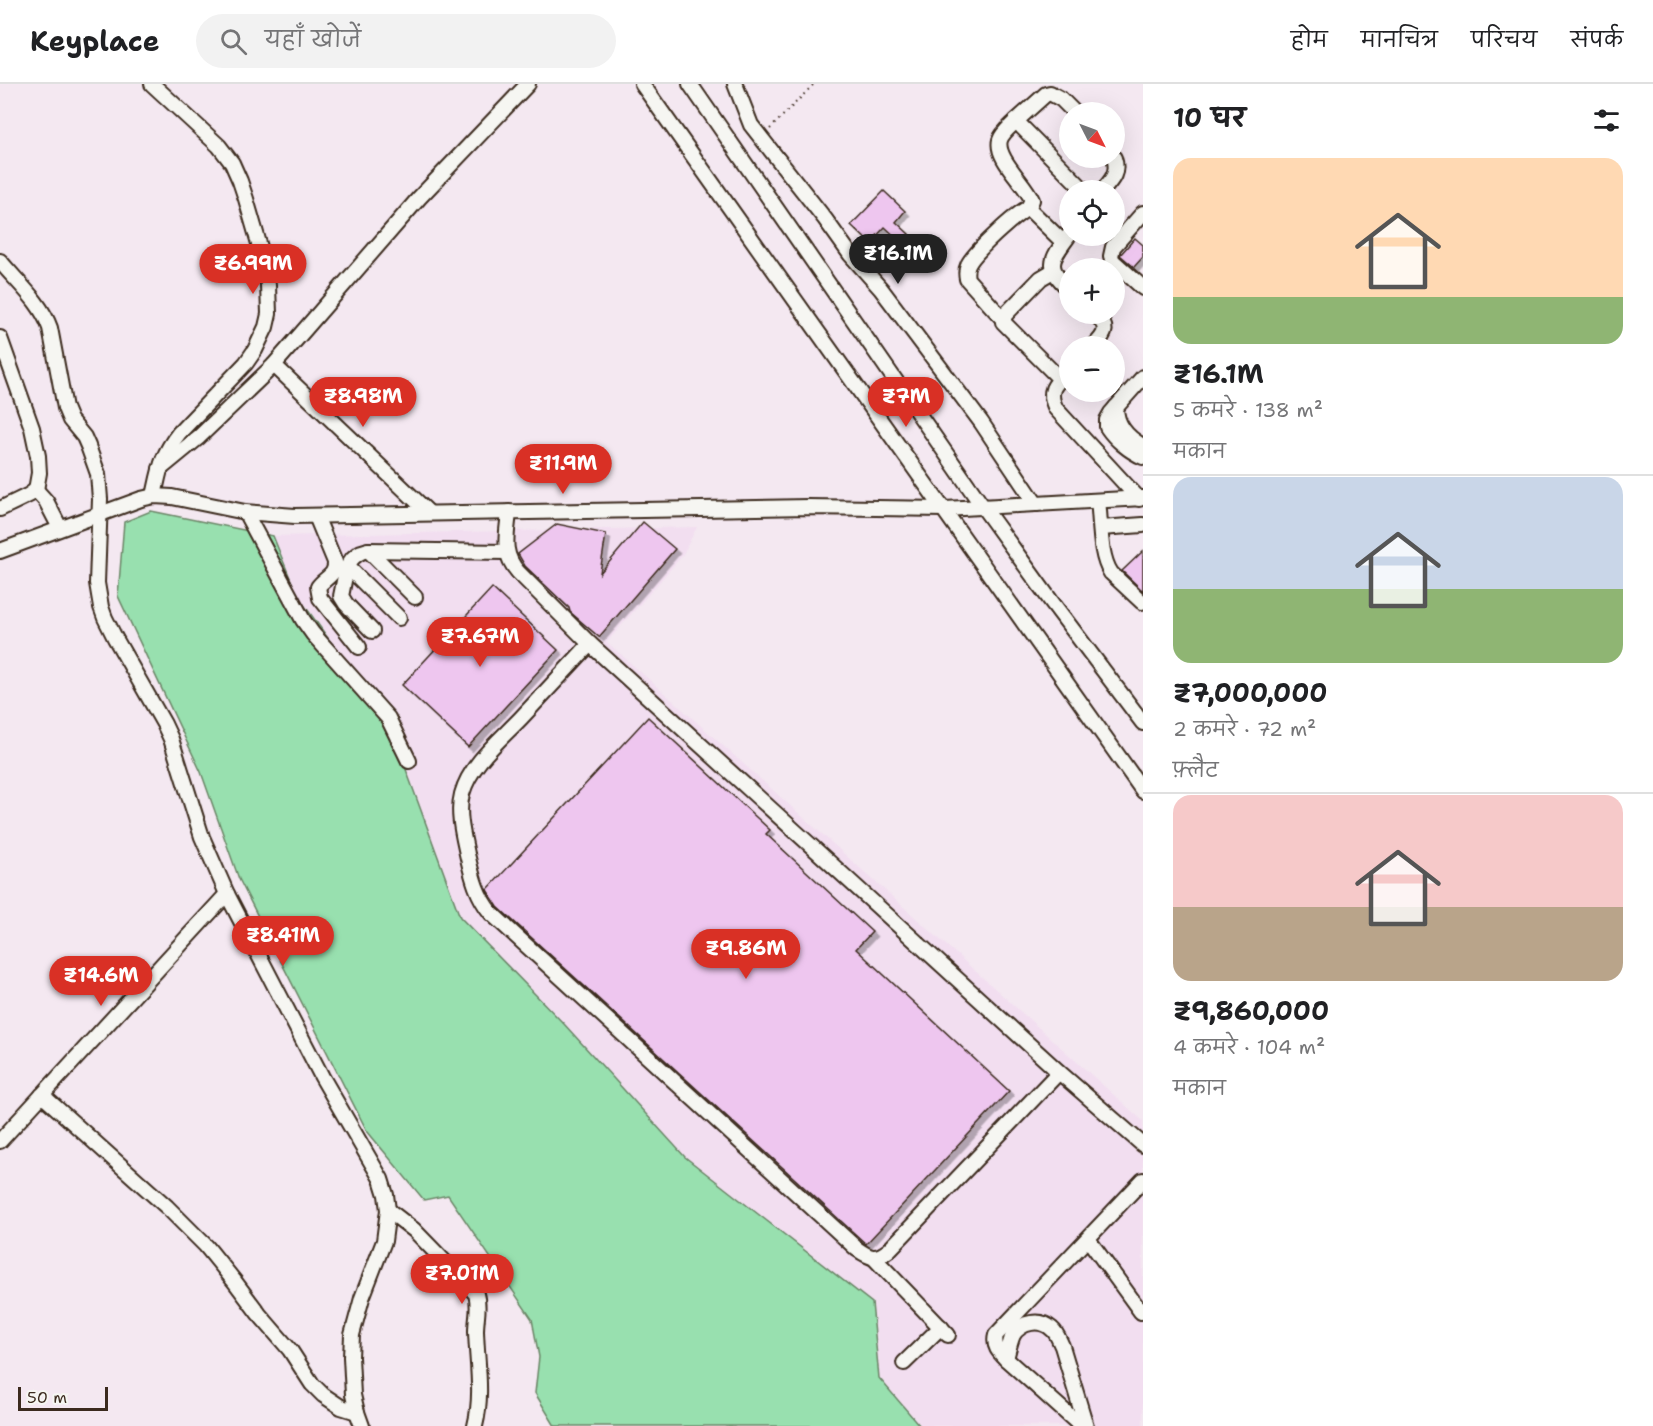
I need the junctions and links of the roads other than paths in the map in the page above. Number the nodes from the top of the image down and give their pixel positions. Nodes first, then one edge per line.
1 (152, 84) edge
2 (528, 84) edge
3 (642, 84) edge
4 (690, 84) edge
5 (735, 84) edge
6 (1064, 102) edge
7 (1016, 121) junction
8 (1074, 180) edge
9 (1028, 208) junction
10 (1143, 213) edge
11 (1059, 232) edge
12 (1061, 246) edge
13 (0, 261) edge
14 (1053, 271) junction
15 (1059, 280) edge
16 (1143, 288) edge
17 (1003, 320) junction
18 (0, 338) edge
19 (274, 365) junction
20 (1059, 370) edge
21 (1143, 378) edge
22 (1059, 380) edge
23 (1116, 407) junction
24 (1143, 446) edge
25 (1143, 457) edge
26 (160, 469) junction
27 (36, 490) junction
28 (154, 496) junction
29 (1141, 498) edge
30 (1098, 501) junction
31 (1036, 504) junction
32 (983, 507) junction
33 (0, 509) edge
34 (945, 510) junction
35 (245, 512) junction
36 (509, 512) junction
37 (429, 513) junction
38 (99, 514) junction
39 (316, 516) junction
40 (1143, 525) edge
41 (60, 528) junction
42 (1101, 528) junction
43 (368, 550) junction
44 (0, 551) edge
45 (506, 552) junction
46 (348, 567) junction
47 (415, 597) dead end
48 (1142, 602) edge
49 (399, 618) dead end
50 (372, 631) dead end
51 (590, 644) junction
52 (359, 647) dead end
53 (1143, 723) edge
54 (409, 761) dead end
55 (1143, 791) edge
56 (227, 894) junction
57 (1059, 1072) junction
58 (42, 1095) junction
59 (0, 1141) edge
60 (1143, 1145) edge
61 (1143, 1180) edge
62 (387, 1210) junction
63 (1088, 1239) junction
64 (873, 1257) junction
65 (1141, 1312) dead end
66 (1006, 1359) junction
67 (904, 1363) dead end
68 (357, 1412) junction
69 (362, 1426) edge
70 (475, 1426) edge
71 (1081, 1426) edge
72 (1086, 1426) edge

1 - 26 street
2 - 19 street
3 - 34 street
4 - 32 street
5 - 31 street
6 - 7 street
7 - 8 street
7 - 9 street
9 - 11 street
9 - 17 street
10 - 16 street
12 - 14 street
13 - 38 street
14 - 15 street
14 - 17 street
17 - 20 street
18 - 27 street
19 - 26 street
19 - 37 street
21 - 23 street
22 - 29 street
23 - 24 street
23 - 25 street
26 - 28 street
27 - 33 street
27 - 41 street
28 - 35 street
28 - 38 street
29 - 30 street
30 - 31 street
30 - 42 street
31 - 32 street
32 - 34 street
32 - 53 street
34 - 36 street
34 - 55 street
35 - 39 street
35 - 54 street
36 - 37 street
36 - 45 street
37 - 39 street
38 - 41 street
38 - 56 street
39 - 52 street
40 - 42 street
41 - 44 street
42 - 48 street
43 - 45 street
43 - 46 street
43 - 47 street
45 - 51 street
46 - 49 street
46 - 50 street
51 - 57 street
51 - 64 street
56 - 58 street
56 - 62 street
57 - 60 street
57 - 64 street
58 - 59 street
58 - 68 street
61 - 63 street
62 - 68 street
62 - 70 street
63 - 65 street
63 - 66 street
64 - 67 street
66 - 71 street
66 - 72 street
68 - 69 street

